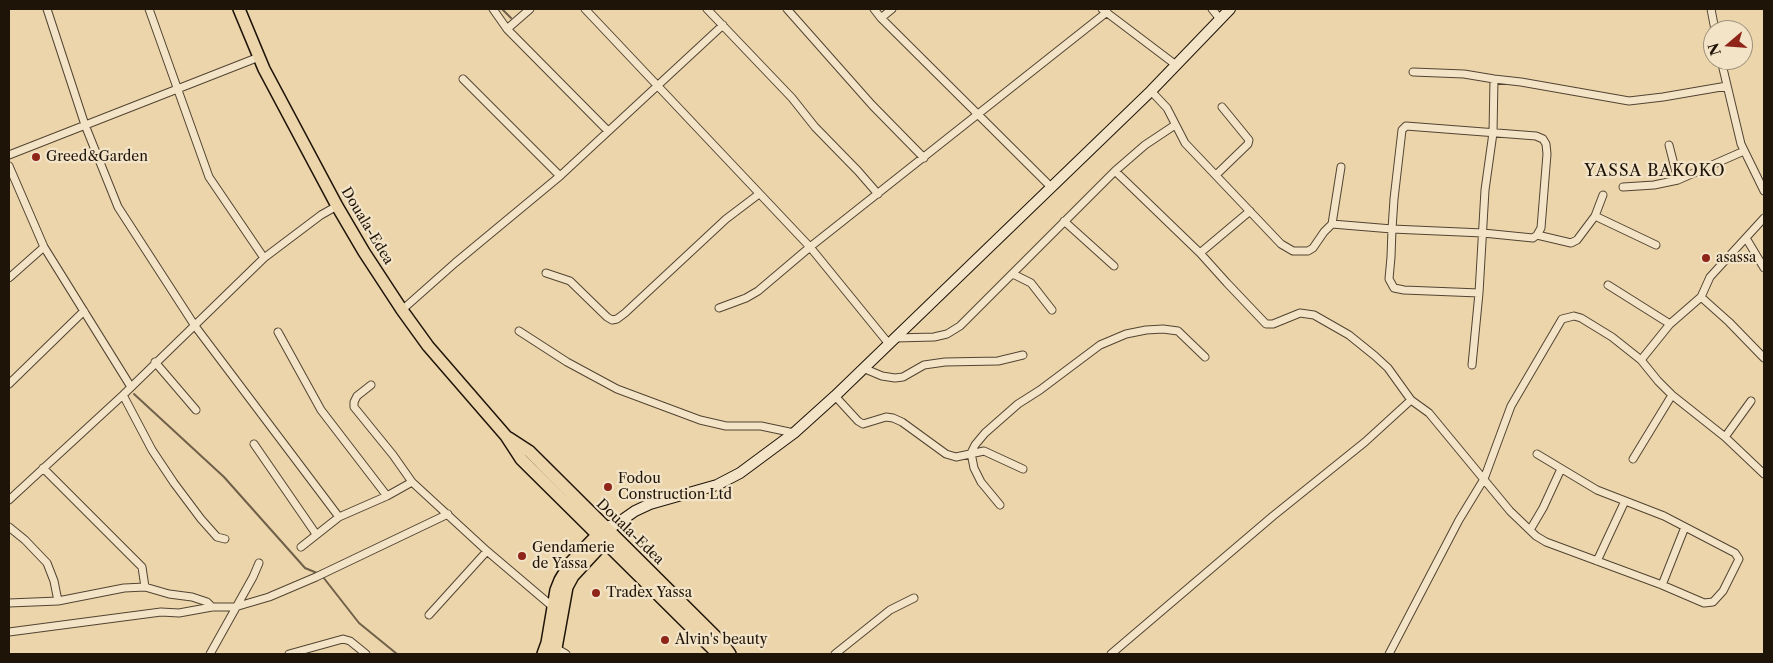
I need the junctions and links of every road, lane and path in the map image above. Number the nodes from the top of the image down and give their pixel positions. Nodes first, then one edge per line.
1 (47, 9) edge
2 (149, 9) edge
3 (239, 9) edge
4 (493, 9) edge
5 (530, 9) edge
6 (585, 9) edge
7 (707, 9) edge
8 (787, 9) edge
9 (874, 9) edge
10 (892, 9) edge
11 (1212, 9) edge
12 (1230, 9) edge
13 (1104, 10) edge
14 (881, 18) junction
15 (1220, 20) junction
16 (722, 25) junction
17 (507, 29) junction
18 (259, 57) junction
19 (1176, 64) junction
20 (1723, 70) edge
21 (1412, 72) dead end
22 (463, 79) dead end
23 (1494, 79) junction
24 (658, 85) junction
25 (1727, 86) junction
26 (178, 89) junction
27 (1151, 91) junction
28 (1222, 108) dead end
29 (978, 113) junction
30 (86, 125) junction
31 (1175, 125) junction
32 (608, 131) junction
33 (1492, 133) junction
34 (1670, 145) dead end
35 (1744, 151) junction
36 (9, 155) edge
37 (924, 158) junction
38 (9, 166) edge
39 (1341, 167) dead end
40 (1115, 171) junction
41 (1216, 175) junction
42 (560, 176) junction
43 (1678, 180) junction
44 (1050, 186) junction
45 (1623, 187) dead end
46 (1764, 191) edge
47 (759, 194) junction
48 (878, 194) junction
49 (1603, 195) dead end
50 (337, 206) junction
51 (1250, 211) junction
52 (1595, 216) junction
53 (1764, 218) edge
54 (1064, 222) junction
55 (1332, 224) junction
56 (1392, 229) junction
57 (1483, 233) junction
58 (1537, 235) junction
59 (1746, 238) junction
60 (1656, 245) dead end
61 (44, 247) junction
62 (810, 247) junction
63 (1200, 253) junction
64 (264, 258) junction
65 (1114, 266) dead end
66 (1764, 268) edge
67 (546, 273) dead end
68 (1013, 274) junction
69 (9, 278) edge
70 (1608, 285) dead end
71 (1479, 294) junction
72 (1701, 297) junction
73 (719, 308) dead end
74 (402, 310) junction
75 (1052, 310) dead end
76 (84, 311) junction
77 (1670, 324) junction
78 (195, 326) junction
79 (519, 331) dead end
80 (278, 332) dead end
81 (892, 341) junction
82 (1023, 355) dead end
83 (1205, 358) dead end
84 (1764, 358) edge
85 (1641, 360) junction
86 (155, 362) junction
87 (1472, 365) dead end
88 (863, 368) junction
89 (9, 384) edge
90 (371, 385) dead end
91 (131, 387) junction
92 (124, 395) junction
93 (1672, 395) junction
94 (834, 396) junction
95 (1411, 400) junction
96 (1751, 401) dead end
97 (196, 410) dead end
98 (794, 433) junction
99 (1725, 437) junction
100 (254, 444) dead end
101 (971, 453) junction
102 (1538, 454) dead end
103 (1633, 459) dead end
104 (43, 468) junction
105 (1023, 469) dead end
106 (1561, 469) junction
107 (1764, 474) edge
108 (1484, 478) junction
109 (412, 482) junction
110 (387, 496) junction
111 (9, 500) edge
112 (1626, 501) junction
113 (1000, 505) dead end
114 (448, 514) junction
115 (339, 517) junction
116 (9, 527) edge
117 (1685, 527) junction
118 (1530, 530) junction
119 (606, 533) junction
120 (316, 534) junction
121 (225, 539) dead end
122 (301, 547) dead end
123 (487, 551) junction
124 (1597, 562) junction
125 (259, 563) dead end
126 (1662, 585) junction
127 (145, 588) junction
128 (914, 598) dead end
129 (58, 601) junction
130 (9, 604) edge
131 (212, 607) junction
132 (235, 608) junction
133 (553, 608) junction
134 (428, 615) dead end
135 (9, 632) edge
136 (550, 650) edge
137 (210, 654) edge
138 (289, 654) edge
139 (366, 654) edge
140 (566, 654) edge
141 (718, 654) edge
142 (730, 654) edge
143 (835, 654) edge
144 (1111, 654) edge
145 (1389, 654) edge

1 - 30 street
2 - 26 street
3 - 18 main road, Douala-Edea
4 - 17 street
5 - 17 street
6 - 24 street
7 - 16 street
8 - 37 street
9 - 14 street
10 - 14 street
11 - 15 street
12 - 15 main road
13 - 19 street
13 - 29 street
14 - 29 street
15 - 19 main road
16 - 24 street
16 - 48 street
17 - 32 street
18 - 26 street
18 - 50 main road, Douala-Edea
19 - 27 main road
20 - 25 street
21 - 23 street
22 - 42 street
23 - 25 street
23 - 33 street
24 - 32 street
24 - 47 street
25 - 35 street
26 - 30 street
26 - 64 street
27 - 31 street
27 - 44 main road
28 - 41 street
29 - 37 street
29 - 44 street
30 - 36 street
30 - 78 street
31 - 40 street
31 - 41 street
32 - 42 street
33 - 56 street
33 - 57 street
33 - 58 street
34 - 43 street
35 - 43 street
35 - 46 street
37 - 48 street
38 - 61 street
39 - 55 street
40 - 54 street
40 - 63 street
41 - 51 street
42 - 74 street
43 - 45 street
44 - 81 main road
47 - 62 street
47 - 67 street
48 - 62 street
49 - 52 street
50 - 64 street
50 - 74 main road, Douala-Edea
51 - 55 street
51 - 63 street
52 - 58 street
52 - 60 street
53 - 59 street
54 - 65 street
54 - 68 street
55 - 56 street
56 - 57 street
56 - 71 street
57 - 58 street
57 - 71 street
59 - 66 street
59 - 72 street
61 - 69 street
61 - 76 street
62 - 73 street
62 - 81 street
63 - 95 street
64 - 78 street
68 - 75 street
68 - 81 street
70 - 77 street
71 - 87 street
72 - 77 street
72 - 84 street
74 - 119 main road, Douala-Edea
76 - 89 street
76 - 91 street
77 - 85 street
78 - 86 street
78 - 115 street
79 - 98 street
80 - 110 street
81 - 88 main road
82 - 88 street
83 - 101 street
85 - 93 street
85 - 108 street
86 - 91 street
86 - 97 street
88 - 94 main road
90 - 109 street
91 - 92 street
92 - 104 street
92 - 121 street
93 - 99 street
93 - 103 street
94 - 98 main road
94 - 101 street
95 - 108 street
95 - 144 street
96 - 99 street
98 - 119 main road
99 - 107 street
100 - 120 street
101 - 105 street
101 - 113 street
102 - 106 street
104 - 111 street
104 - 127 street
106 - 112 street
106 - 118 street
108 - 118 street
108 - 145 street
109 - 110 street
109 - 114 street
110 - 115 street
112 - 117 street
112 - 124 street
114 - 123 street
114 - 132 street
115 - 120 street
116 - 129 street
117 - 126 street
117 - 126 street
118 - 124 street
119 - 133 main road
119 - 136 main road
119 - 141 main road, Douala-Edea
119 - 142 main road, Douala-Edea
120 - 122 street
123 - 133 street
123 - 134 street
124 - 126 street
125 - 132 street
127 - 129 street
127 - 131 street
128 - 143 street
129 - 130 street
131 - 132 street
131 - 135 street
132 - 137 street
133 - 136 main road
136 - 140 street
138 - 139 street

